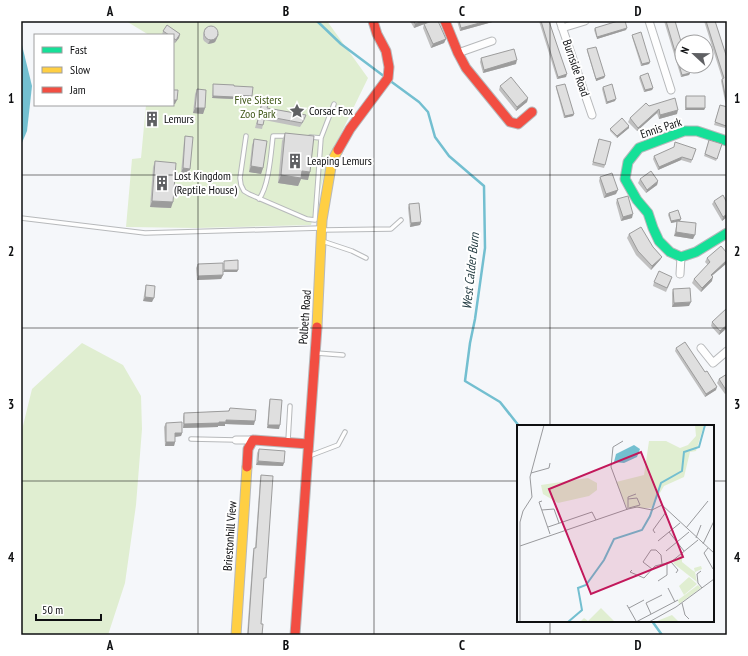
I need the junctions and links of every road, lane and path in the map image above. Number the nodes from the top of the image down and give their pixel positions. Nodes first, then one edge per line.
1 (373, 21) edge
2 (444, 21) edge
3 (584, 21) edge
4 (649, 21) edge
5 (561, 24) edge
6 (492, 41) dead end
7 (458, 54) junction
8 (670, 90) dead end
9 (334, 104) dead end
10 (532, 112) dead end
11 (592, 114) dead end
12 (246, 136) dead end
13 (293, 137) edge
14 (307, 137) edge
15 (321, 138) junction
16 (727, 141) edge
17 (259, 199) junction
18 (21, 218) edge
19 (401, 220) dead end
20 (320, 224) junction
21 (727, 233) edge
22 (321, 241) junction
23 (682, 257) junction
24 (366, 258) dead end
25 (680, 274) dead end
26 (701, 348) dead end
27 (727, 351) edge
28 (315, 353) junction
29 (343, 355) dead end
30 (290, 406) dead end
31 (345, 432) dead end
32 (191, 438) dead end
33 (236, 440) joint
34 (253, 440) junction
35 (287, 443) junction
36 (308, 444) junction
37 (308, 456) junction
38 (236, 635) edge
39 (295, 635) edge

1 - 20 street, Polbeth Road
2 - 7 street
3 - 5 street
4 - 8 street
5 - 11 street, Burnside Road
6 - 7 street
7 - 10 street
9 - 15 lane
12 - 17 lane
13 - 17 lane
14 - 15 lane
15 - 20 lane
16 - 23 street, Ennis Park
17 - 20 lane
18 - 20 lane
19 - 20 lane
20 - 22 street, Polbeth Road
21 - 23 street
22 - 24 lane
22 - 28 street, Polbeth Road
23 - 25 street
26 - 27 street
28 - 29 lane
28 - 36 street, Polbeth Road
30 - 35 lane
31 - 37 lane
32 - 33 lane
33 - 34 street
34 - 35 street
34 - 38 street, Briestonhill View
35 - 36 street
36 - 37 street, Polbeth Road
37 - 39 street, Polbeth Road

